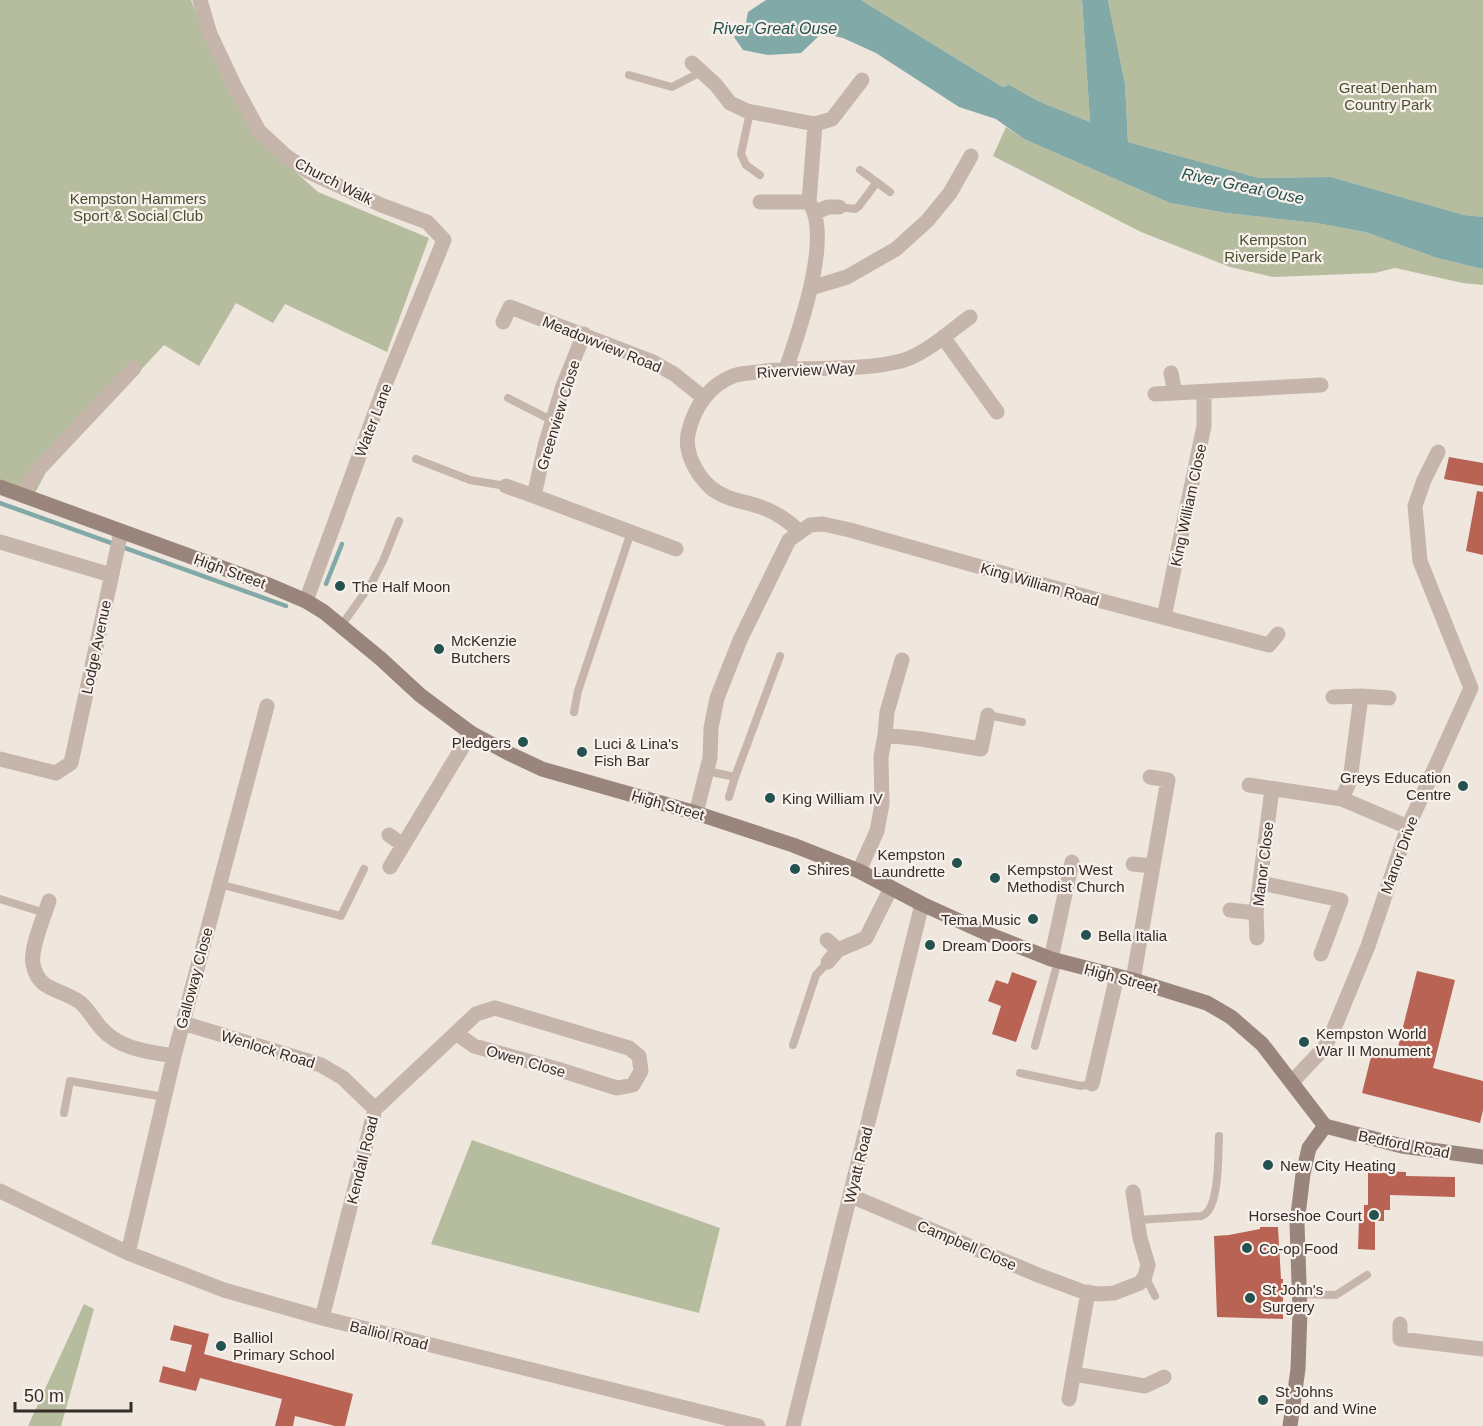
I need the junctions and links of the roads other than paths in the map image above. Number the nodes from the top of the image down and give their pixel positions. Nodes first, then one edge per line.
1 (200, 0) edge
2 (697, 67) joint
3 (628, 75) dead end
4 (862, 80) dead end
5 (750, 112) junction
6 (815, 124) junction
7 (972, 156) dead end
8 (860, 170) dead end
9 (760, 175) dead end
10 (877, 182) junction
11 (890, 192) dead end
12 (760, 201) dead end
13 (813, 207) junction
14 (839, 207) joint
15 (444, 240) joint
16 (811, 288) junction
17 (970, 317) dead end
18 (503, 322) dead end
19 (584, 334) junction
20 (943, 337) junction
21 (134, 368) dead end
22 (786, 369) junction
23 (1172, 373) dead end
24 (1321, 386) dead end
25 (1204, 392) junction
26 (1175, 393) junction
27 (1155, 394) dead end
28 (508, 398) dead end
29 (704, 398) junction
30 (998, 412) dead end
31 (553, 421) junction
32 (1438, 452) dead end
33 (416, 459) dead end
34 (506, 486) joint
35 (0, 488) edge
36 (24, 496) junction
37 (534, 496) junction
38 (399, 521) dead end
39 (799, 531) junction
40 (631, 532) junction
41 (119, 541) junction
42 (0, 542) edge
43 (676, 549) dead end
44 (111, 575) junction
45 (306, 601) junction
46 (1164, 617) junction
47 (341, 626) junction
48 (1278, 634) dead end
49 (780, 656) dead end
50 (902, 660) dead end
51 (1361, 696) junction
52 (1333, 697) dead end
53 (1389, 698) dead end
54 (267, 706) dead end
55 (574, 712) dead end
56 (988, 715) joint
57 (1022, 722) dead end
58 (471, 733) junction
59 (885, 735) junction
60 (0, 759) edge
61 (707, 771) junction
62 (735, 777) junction
63 (1150, 777) dead end
64 (1249, 785) dead end
65 (1272, 789) junction
66 (729, 797) dead end
67 (1342, 799) junction
68 (696, 813) junction
69 (1408, 826) junction
70 (389, 836) dead end
71 (403, 845) junction
72 (1072, 862) dead end
73 (1133, 864) dead end
74 (1152, 866) junction
75 (390, 867) dead end
76 (364, 869) dead end
77 (859, 872) junction
78 (1261, 883) junction
79 (219, 884) junction
80 (891, 888) junction
81 (0, 898) edge
82 (922, 904) junction
83 (47, 907) joint
84 (1230, 910) dead end
85 (1256, 913) junction
86 (1257, 938) dead end
87 (1321, 954) dead end
88 (1054, 960) junction
89 (828, 962) joint
90 (1117, 976) junction
91 (1133, 980) junction
92 (183, 1023) junction
93 (456, 1033) junction
94 (794, 1045) dead end
95 (1035, 1046) dead end
96 (174, 1056) junction
97 (1020, 1073) dead end
98 (1292, 1082) junction
99 (1092, 1084) joint
100 (164, 1097) junction
101 (375, 1109) junction
102 (64, 1113) dead end
103 (1325, 1126) junction
104 (1219, 1136) dead end
105 (1483, 1157) edge
106 (0, 1191) edge
107 (1133, 1192) dead end
108 (850, 1196) junction
109 (1138, 1220) junction
110 (128, 1252) junction
111 (1367, 1275) dead end
112 (1146, 1276) junction
113 (1086, 1292) junction
114 (1299, 1294) junction
115 (1155, 1296) dead end
116 (322, 1318) junction
117 (1400, 1324) dead end
118 (1483, 1349) edge
119 (1074, 1374) junction
120 (1164, 1377) dead end
121 (1069, 1399) dead end
122 (758, 1426) edge
123 (793, 1426) edge
124 (1290, 1426) edge

1 - 15 street, Church Walk
2 - 3 lane
2 - 5 street
4 - 6 street
5 - 6 street
5 - 9 lane
6 - 13 street
7 - 16 street
8 - 10 lane
10 - 11 lane
10 - 14 lane
12 - 13 street
13 - 14 street
13 - 16 street
15 - 45 street, Water Lane
16 - 22 street
17 - 20 street, Riverview Way
18 - 19 street, Meadowview Road
19 - 29 street, Meadowview Road
19 - 31 street, Greenview Close
20 - 22 street, Riverview Way
20 - 30 street
21 - 36 street
22 - 29 street, Riverview Way
23 - 26 street
24 - 25 street
25 - 26 street
25 - 46 street, King William Close
26 - 27 street
28 - 31 lane
29 - 39 street, Riverview Way
31 - 37 street, Greenview Close
32 - 69 street, Manor Drive
33 - 34 lane
34 - 37 street
35 - 36 main road, High Street
36 - 41 main road, High Street
37 - 40 street
38 - 47 lane
39 - 46 street, King William Road
39 - 61 street
40 - 43 street
40 - 55 lane
41 - 44 street, Lodge Avenue
41 - 45 main road, High Street
42 - 44 street
44 - 60 street, Lodge Avenue
45 - 47 main road, High Street
46 - 48 street, King William Road
47 - 58 main road, High Street
49 - 62 lane
50 - 59 street
51 - 52 street
51 - 53 street
51 - 67 street
54 - 79 street, Galloway Close
56 - 57 lane
56 - 59 street
58 - 68 main road, High Street
58 - 71 street
59 - 77 street
61 - 62 lane
61 - 68 street
62 - 66 lane
63 - 74 street
64 - 65 street
65 - 67 street
65 - 78 street, Manor Close
67 - 69 street
68 - 77 main road, High Street
69 - 98 street, Manor Drive
70 - 71 street
71 - 75 street
72 - 88 street
73 - 74 street
74 - 91 street
76 - 79 lane
77 - 80 main road, High Street
78 - 85 street, Manor Close
78 - 87 street
79 - 92 street, Galloway Close
80 - 82 main road, High Street
80 - 89 street
81 - 83 lane
82 - 88 main road, High Street
82 - 108 street, Wyatt Road
83 - 96 street
84 - 85 street
85 - 86 street, Manor Close
88 - 90 main road, High Street
88 - 95 lane
89 - 94 lane
90 - 91 main road, High Street
90 - 99 street
91 - 98 main road, High Street
92 - 96 street, Galloway Close
92 - 101 street, Wenlock Road
93 - 93 street, Owen Close
93 - 101 street, Kendall Road
96 - 100 street, Galloway Close
97 - 99 lane
98 - 103 main road, High Street
100 - 102 lane
100 - 110 street, Galloway Close
101 - 116 street, Kendall Road
103 - 105 main road, Bedford Road
103 - 114 main road
104 - 109 lane
106 - 110 street, Balliol Road
107 - 109 street
108 - 113 street, Campbell Close
108 - 123 street, Wyatt Road
109 - 112 street
110 - 116 street, Balliol Road
111 - 114 lane
112 - 113 street
112 - 115 lane
113 - 119 street
114 - 124 main road
116 - 122 street, Balliol Road
117 - 118 street
119 - 120 street
119 - 121 street

